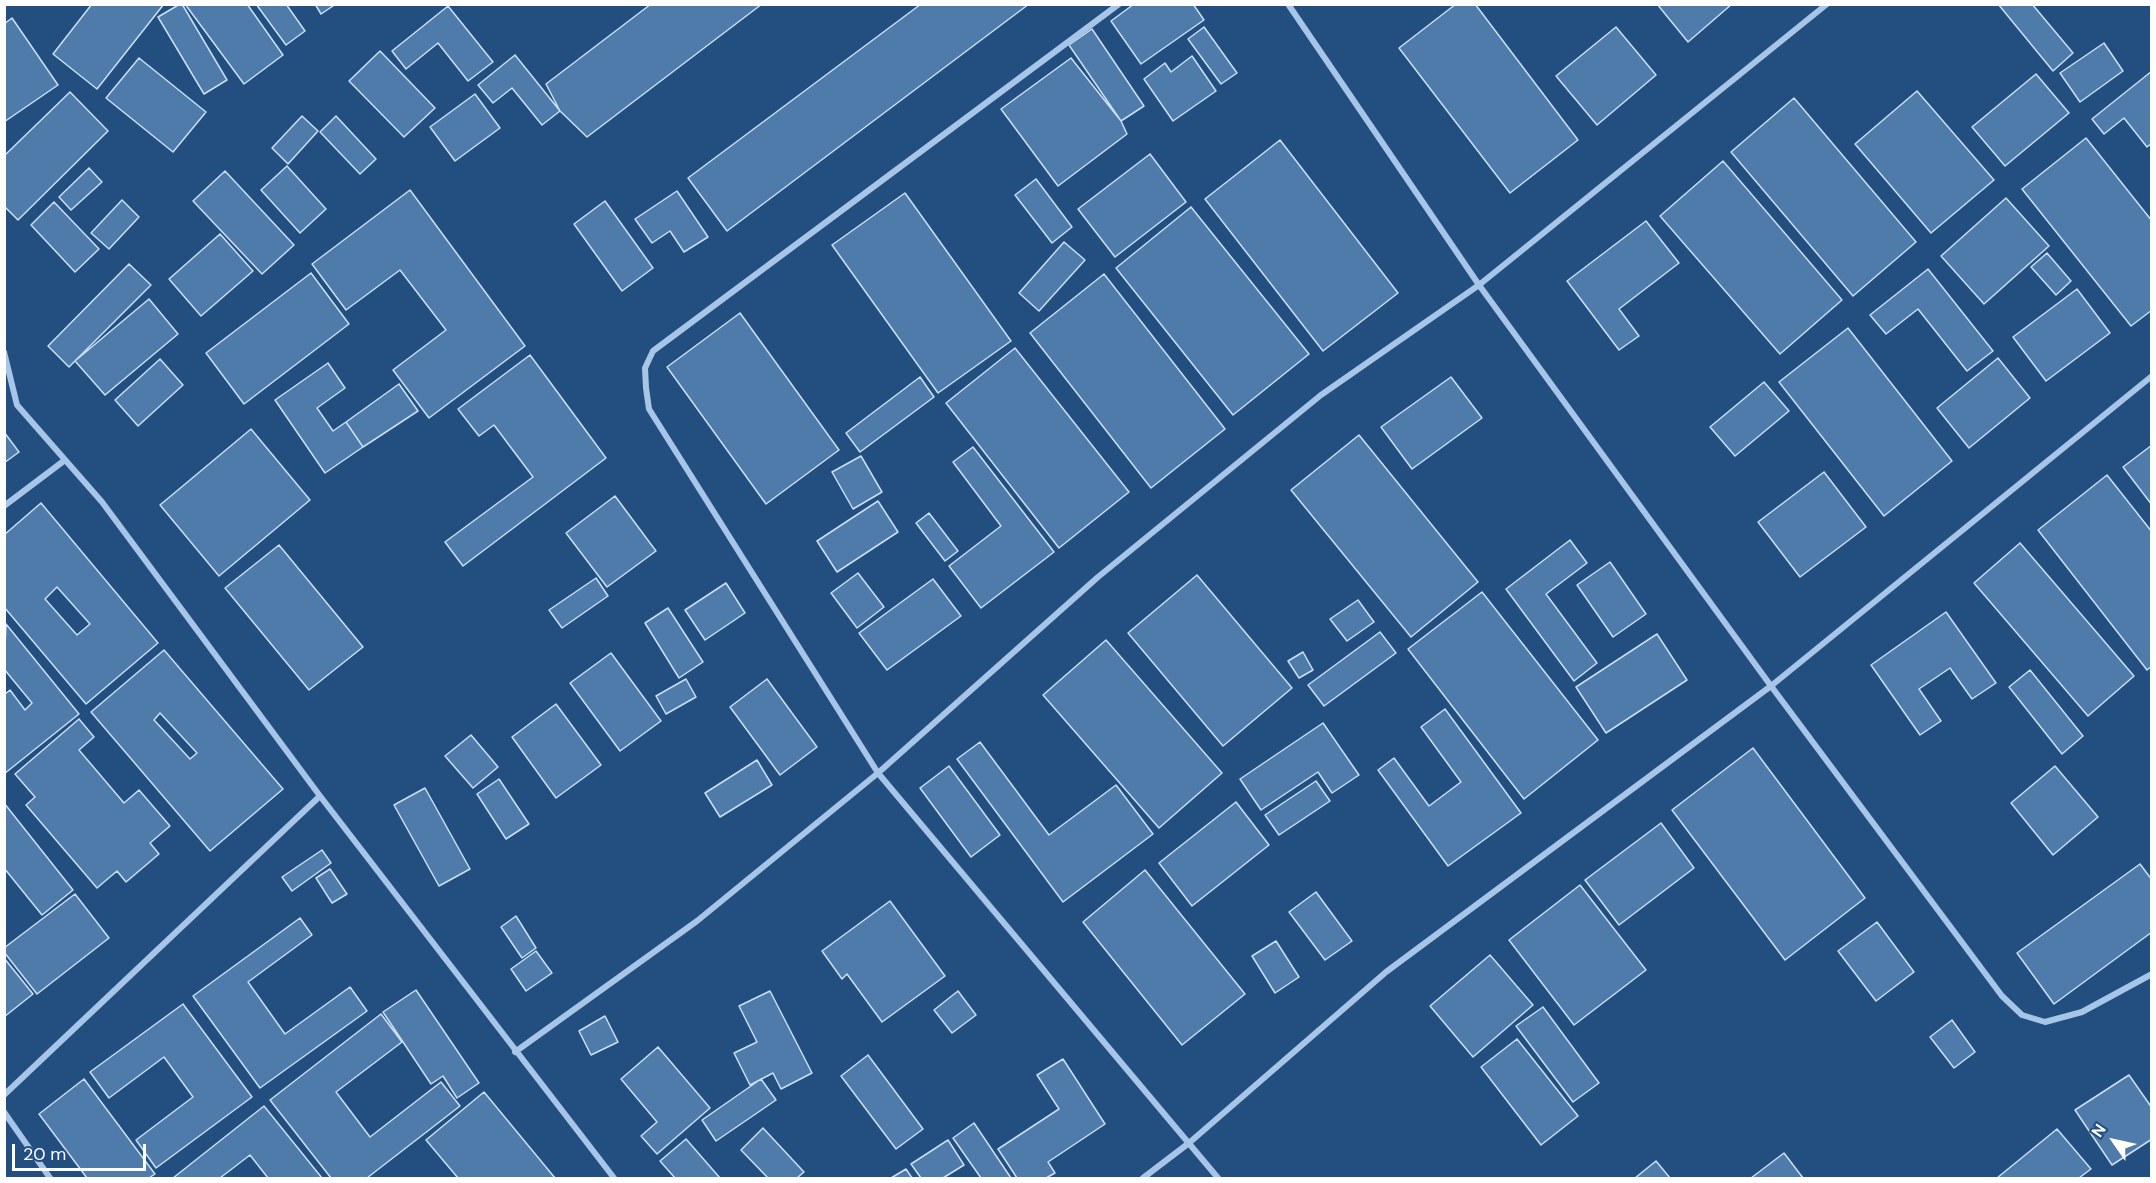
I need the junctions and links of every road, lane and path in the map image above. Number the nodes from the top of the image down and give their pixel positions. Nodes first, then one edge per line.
1 (1119, 4) edge
2 (1287, 4) edge
3 (1827, 4) edge
4 (1479, 285) junction
5 (5, 356) edge
6 (2151, 376) edge
7 (65, 460) junction
8 (4, 506) edge
9 (1771, 686) junction
10 (878, 773) junction
11 (320, 796) junction
12 (2151, 974) edge
13 (515, 1052) junction
14 (4, 1095) edge
15 (4, 1112) edge
16 (1189, 1143) junction
17 (50, 1179) edge
18 (614, 1179) edge
19 (1143, 1179) edge
20 (1218, 1179) edge

1 - 10 street
2 - 4 street
3 - 4 street
4 - 9 street
4 - 10 street
5 - 7 street
6 - 9 street
7 - 8 street
7 - 11 street
9 - 12 street
9 - 16 street
10 - 13 street
10 - 16 street
11 - 13 street
11 - 14 street
13 - 18 street
15 - 17 street
16 - 19 street
16 - 20 street

